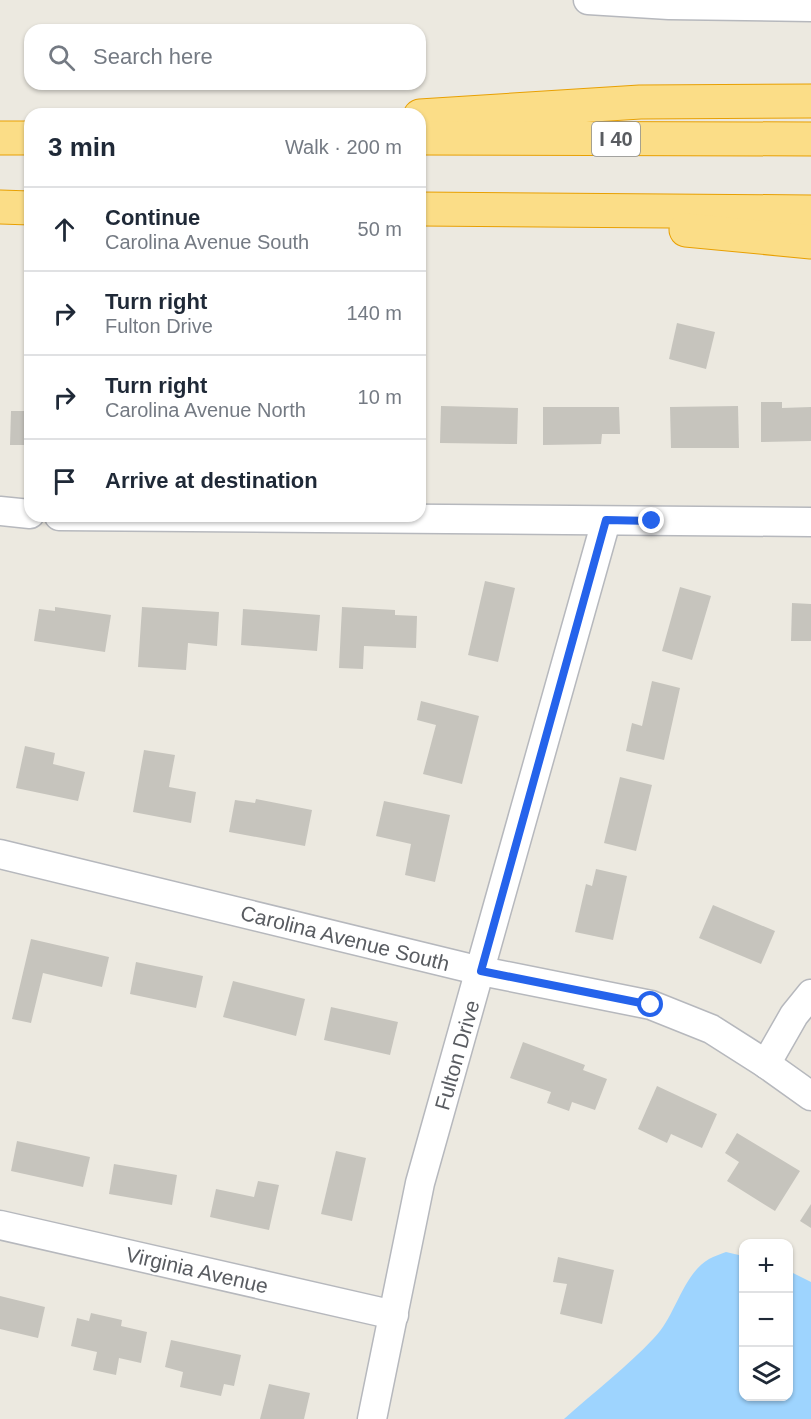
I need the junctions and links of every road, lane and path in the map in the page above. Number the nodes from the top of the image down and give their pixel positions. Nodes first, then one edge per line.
1 (588, 0) edge
2 (784, 3) edge
3 (811, 6) edge
4 (811, 100) edge
5 (426, 116) edge
6 (0, 138) edge
7 (24, 138) edge
8 (426, 138) edge
9 (811, 139) edge
10 (0, 207) edge
11 (24, 208) edge
12 (426, 209) edge
13 (463, 210) junction
14 (811, 212) edge
15 (811, 242) edge
16 (0, 511) edge
17 (24, 513) edge
18 (426, 519) edge
19 (606, 520) junction
20 (811, 522) edge
21 (0, 854) edge
22 (481, 971) junction
23 (811, 994) edge
24 (766, 1064) junction
25 (811, 1096) edge
26 (0, 1225) edge
27 (394, 1315) junction
28 (372, 1419) edge

1 - 2 street
2 - 3 street
4 - 5 highway
6 - 7 highway
8 - 9 highway, I 40
10 - 11 highway
12 - 13 highway
13 - 14 highway
13 - 15 highway
16 - 17 street
18 - 19 street
19 - 20 street
19 - 22 street, Fulton Drive
21 - 22 street, Carolina Avenue South
22 - 24 street, Carolina Avenue South
22 - 27 street, Fulton Drive
23 - 24 street
24 - 25 street, Carolina Avenue South
26 - 27 street, Virginia Avenue
27 - 28 street, Fulton Drive

